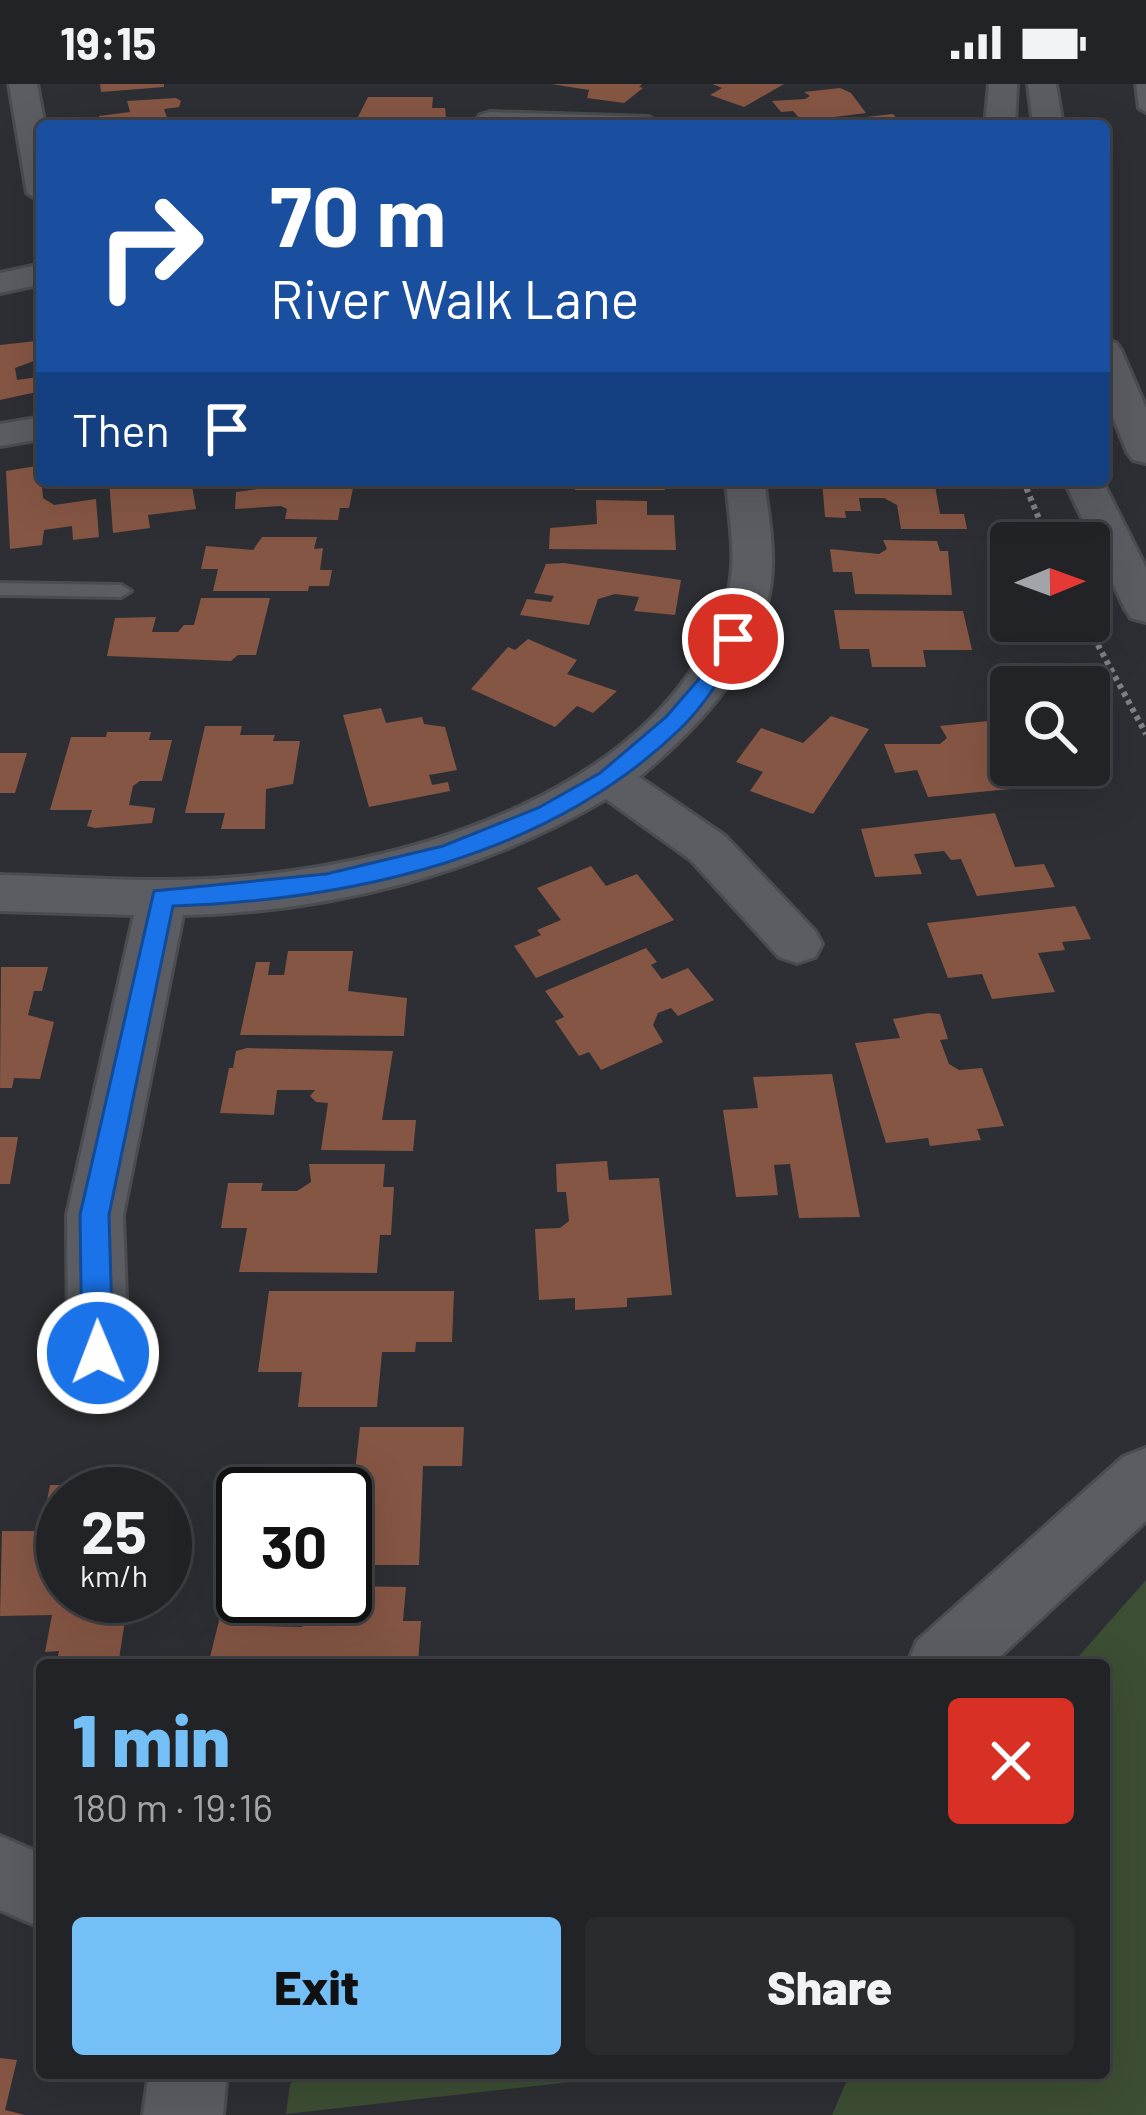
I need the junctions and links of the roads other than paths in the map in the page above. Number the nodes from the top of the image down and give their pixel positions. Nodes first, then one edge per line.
1 (23, 84) edge
2 (497, 84) edge
3 (1003, 84) edge
4 (1042, 84) edge
5 (1143, 84) edge
6 (1146, 108) edge
7 (490, 120) edge
8 (1000, 120) edge
9 (1047, 120) edge
10 (36, 159) edge
11 (36, 275) edge
12 (0, 283) edge
13 (1110, 359) edge
14 (1133, 392) edge
15 (36, 429) edge
16 (0, 435) edge
17 (1146, 452) edge
18 (745, 486) edge
19 (1086, 486) edge
20 (0, 589) edge
21 (122, 591) dead end
22 (1146, 609) edge
23 (608, 778) junction
24 (0, 893) edge
25 (163, 897) junction
26 (797, 944) dead end
27 (98, 1353) dead end
28 (1146, 1478) edge
29 (947, 1659) edge
30 (0, 1873) edge
31 (36, 1888) edge
32 (187, 2079) edge
33 (183, 2115) edge

1 - 10 street
2 - 7 street
3 - 8 street
4 - 9 street
5 - 6 lane
11 - 12 street
13 - 14 street
14 - 17 street
15 - 16 street
18 - 23 street
19 - 22 street
20 - 21 lane
23 - 25 street
23 - 26 street
24 - 25 street
25 - 27 street
28 - 29 street
30 - 31 street
32 - 33 street

